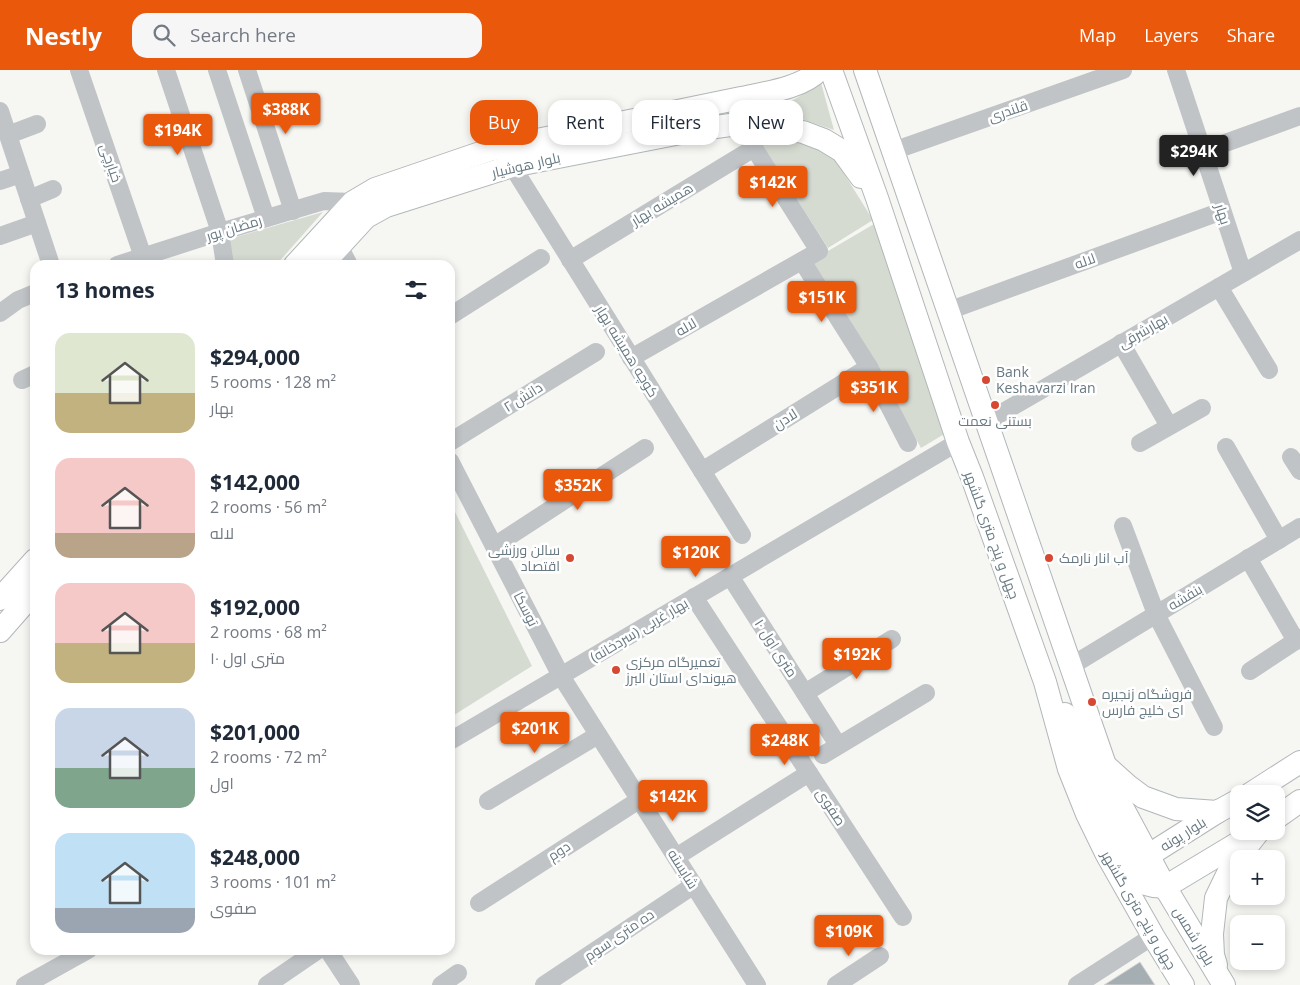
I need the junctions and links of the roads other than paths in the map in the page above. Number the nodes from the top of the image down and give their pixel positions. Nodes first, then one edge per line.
1 (79, 70) edge
2 (166, 70) edge
3 (216, 70) edge
4 (248, 70) edge
5 (819, 70) edge
6 (831, 70) edge
7 (865, 70) edge
8 (1122, 70) edge
9 (1176, 70) edge
10 (741, 98) junction
11 (749, 100) edge
12 (1300, 116) edge
13 (3, 122) edge
14 (37, 124) dead end
15 (729, 125) edge
16 (803, 132) edge
17 (893, 151) junction
18 (1203, 151) junction
19 (512, 166) junction
20 (21, 174) junction
21 (0, 181) edge
22 (53, 188) dead end
23 (877, 198) junction
24 (29, 199) junction
25 (354, 202) junction
26 (293, 211) junction
27 (1222, 211) junction
28 (266, 218) junction
29 (37, 223) junction
30 (220, 232) junction
31 (0, 236) edge
32 (1300, 240) edge
33 (819, 251) joint
34 (344, 255) edge
35 (143, 257) junction
36 (541, 258) dead end
37 (49, 260) edge
38 (133, 260) edge
39 (224, 260) edge
40 (300, 260) edge
41 (570, 260) junction
42 (802, 261) junction
43 (1243, 273) junction
44 (1219, 287) junction
45 (30, 295) edge
46 (948, 311) junction
47 (0, 313) edge
48 (455, 313) edge
49 (1121, 344) junction
50 (596, 352) dead end
51 (631, 358) junction
52 (869, 367) junction
53 (1269, 370) dead end
54 (1202, 408) dead end
55 (986, 422) junction
56 (1169, 426) junction
57 (455, 439) edge
58 (958, 442) junction
59 (908, 443) dead end
60 (1140, 443) dead end
61 (1226, 447) dead end
62 (645, 448) dead end
63 (455, 471) edge
64 (702, 471) junction
65 (1122, 526) dead end
66 (1300, 527) edge
67 (742, 535) dead end
68 (1279, 540) junction
69 (494, 546) junction
70 (1248, 558) junction
71 (30, 566) edge
72 (730, 576) junction
73 (30, 597) edge
74 (694, 597) junction
75 (0, 599) edge
76 (1156, 614) junction
77 (0, 631) edge
78 (892, 639) dead end
79 (1298, 639) edge
80 (1071, 666) junction
81 (1250, 671) dead end
82 (561, 676) junction
83 (1044, 682) junction
84 (926, 692) dead end
85 (805, 693) junction
86 (1214, 727) dead end
87 (598, 735) junction
88 (455, 739) edge
89 (838, 745) junction
90 (823, 755) dead end
91 (1300, 762) edge
92 (1105, 765) junction
93 (809, 773) junction
94 (1264, 785) edge
95 (639, 800) junction
96 (488, 801) dead end
97 (1300, 801) edge
98 (1230, 805) edge
99 (1217, 812) junction
100 (1285, 812) edge
101 (1243, 840) edge
102 (1251, 840) edge
103 (1233, 846) junction
104 (1137, 847) junction
105 (676, 857) junction
106 (1142, 883) junction
107 (694, 885) junction
108 (1165, 887) junction
109 (479, 903) dead end
110 (1178, 909) junction
111 (903, 917) dead end
112 (1155, 929) junction
113 (79, 955) edge
114 (311, 955) edge
115 (331, 955) edge
116 (880, 956) dead end
117 (458, 972) dead end
118 (1221, 981) edge
119 (755, 984) edge
120 (25, 985) edge
121 (267, 985) edge
122 (350, 985) edge
123 (441, 985) edge
124 (544, 985) edge
125 (836, 985) edge
126 (1077, 985) edge
127 (1183, 985) edge
128 (1195, 985) edge

1 - 35 street, خیارچی
2 - 30 street
3 - 28 street
4 - 26 street
5 - 10 main road, بلوار هوشیار
6 - 23 main road, چهل و پنج متری گلشهر
7 - 17 main road
8 - 17 street, قلندری
9 - 18 street, بهار
10 - 11 main road
10 - 25 main road, بلوار هوشیار
12 - 18 street
13 - 14 street
13 - 20 street
15 - 19 main road, بلوار هوشیار
16 - 23 main road, بلوار هوشیار
17 - 46 main road
18 - 27 street, بهار
19 - 34 main road, بلوار هوشیار
19 - 41 street, کوچه همیشه بهار
20 - 21 street
20 - 24 street
22 - 24 street
23 - 58 main road, چهل و پنج متری گلشهر
24 - 29 street
25 - 26 street, رمضان پور
25 - 40 main road, بلوار هوشیار
26 - 28 street, رمضان پور
27 - 43 street, بهار
27 - 46 street, لاله
28 - 30 street, رمضان پور
29 - 31 street
29 - 37 street
30 - 35 street, رمضان پور
30 - 39 street
32 - 43 street, بهارشرقی
33 - 41 street, همیشه بهار
33 - 42 street, لاله
35 - 38 street, رمضان پور
36 - 48 street
41 - 51 street, کوچه همیشه بهار
42 - 51 street, لاله
42 - 52 street
43 - 44 street, بهارشرقی
44 - 49 street, بهارشرقی
44 - 53 street
45 - 47 street
46 - 55 main road
49 - 55 street, بهارشرقی
49 - 56 street
50 - 57 street, دانش ۲
51 - 64 street, کوچه همیشه بهار
52 - 59 street
52 - 64 street, لادن
54 - 56 street
55 - 80 main road
56 - 60 street
58 - 72 street, بهار غربی (سردخانه)
58 - 83 main road, چهل و پنج متری گلشهر
61 - 68 street
62 - 69 street
63 - 69 street, توسکا
64 - 67 street, کوچه همیشه بهار
65 - 76 street
66 - 68 street, بنفشه
68 - 70 street, بنفشه
69 - 82 street, توسکا
70 - 76 street, بنفشه
70 - 79 street
71 - 75 main road
72 - 74 street, بهار غربی (سردخانه)
72 - 85 street, ۱۰ متری اول
73 - 77 main road
74 - 82 street, بهار غربی (سردخانه)
74 - 93 street, صفوی
76 - 80 street, بنفشه
76 - 86 street
78 - 85 street
79 - 81 street
80 - 92 main road
82 - 87 street, شایسته
82 - 88 street, بهار غربی (سردخانه)
83 - 104 main road
83 - 112 main road, چهل و پنج متری گلشهر
84 - 89 street
85 - 89 street, ۱۰ متری اول
87 - 95 street, شایسته
87 - 96 street
89 - 90 street
91 - 94 main road
92 - 99 main road, بلوار پونه
92 - 104 main road
93 - 105 street
93 - 111 street, صفوی
95 - 105 street, شایسته
95 - 109 street, دوم
97 - 100 main road
98 - 99 main road, بلوار پونه
99 - 103 main road
99 - 104 main road, بلوار پونه
101 - 103 main road
102 - 118 main road
103 - 108 main road
104 - 106 main road
104 - 108 main road
105 - 107 street, شایسته
106 - 108 main road
106 - 112 main road
107 - 119 street, شایسته
107 - 124 street, ده متری سوم
108 - 110 main road, بلوار شمس
110 - 112 main road
110 - 118 main road, بلوار شمس
112 - 126 street
112 - 127 main road, چهل و پنج متری گلشهر
112 - 128 main road
113 - 120 street
114 - 121 street
115 - 122 street
116 - 125 street
117 - 123 street

